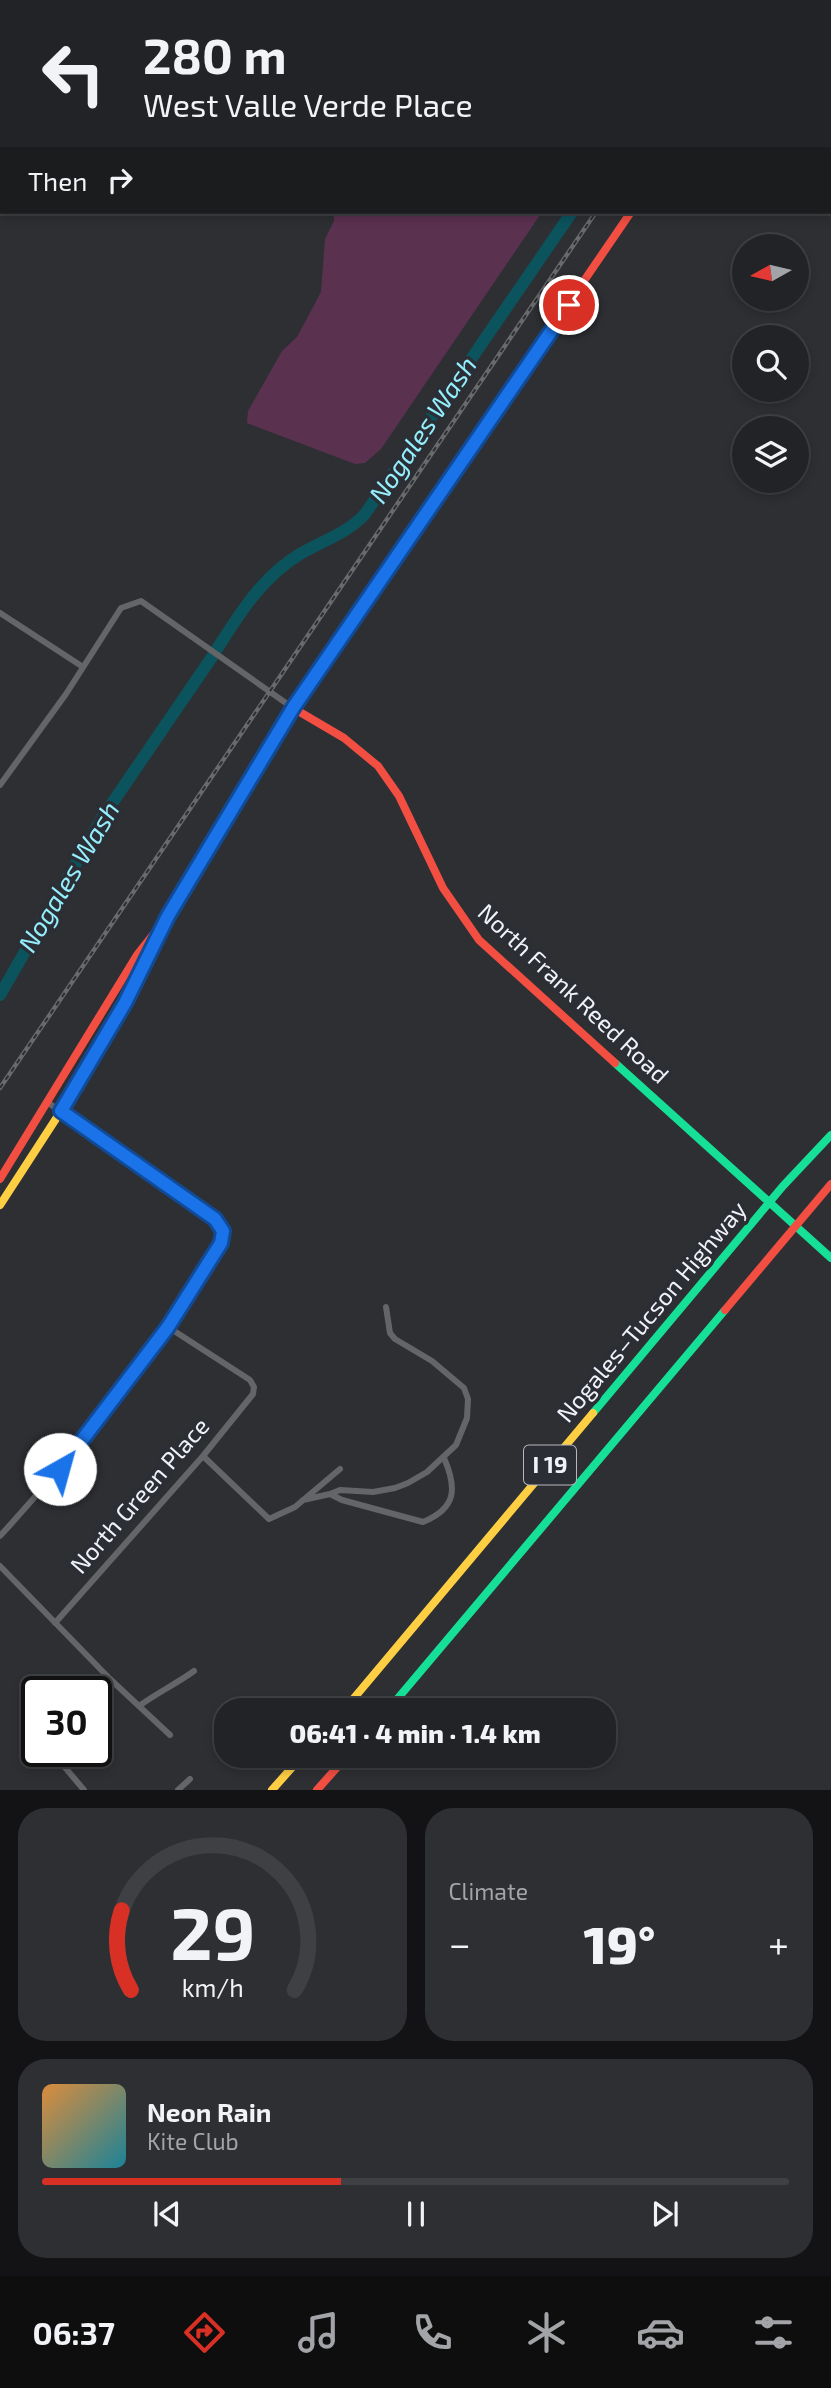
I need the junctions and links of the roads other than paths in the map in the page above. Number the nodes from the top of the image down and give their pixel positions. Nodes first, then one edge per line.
1 (630, 214) edge
2 (0, 613) edge
3 (83, 667) junction
4 (293, 708) junction
5 (0, 785) edge
6 (168, 916) junction
7 (47, 1102) junction
8 (61, 1111) junction
9 (831, 1135) edge
10 (0, 1178) edge
11 (831, 1184) edge
12 (0, 1205) edge
13 (831, 1258) edge
14 (386, 1307) dead end
15 (168, 1327) junction
16 (203, 1456) junction
17 (444, 1458) junction
18 (340, 1469) dead end
19 (330, 1494) junction
20 (303, 1500) junction
21 (0, 1536) edge
22 (0, 1566) edge
23 (55, 1623) junction
24 (194, 1671) dead end
25 (107, 1676) edge
26 (112, 1681) edge
27 (354, 1698) edge
28 (398, 1698) edge
29 (139, 1706) junction
30 (170, 1735) dead end
31 (65, 1767) edge
32 (291, 1768) edge
33 (336, 1768) edge
34 (190, 1779) dead end
35 (84, 1790) edge
36 (178, 1790) edge
37 (272, 1790) edge
38 (317, 1790) edge

1 - 4 main road
2 - 3 street
3 - 4 street
3 - 5 street
4 - 6 main road
4 - 13 main road, North Frank Reed Road
6 - 7 main road
6 - 8 main road
7 - 8 street
7 - 10 main road
8 - 12 main road
8 - 15 street
9 - 27 main road, Nogales–Tucson Highway / I 19
11 - 28 main road, I 19
14 - 17 street
15 - 16 street, North Green Place
15 - 21 street
16 - 20 street
16 - 23 street, North Green Place
17 - 19 street
17 - 19 street
18 - 20 street
19 - 20 street
22 - 23 street
23 - 25 street
24 - 29 street
26 - 29 street
29 - 30 street
31 - 35 street
32 - 37 main road
33 - 38 main road
34 - 36 street

